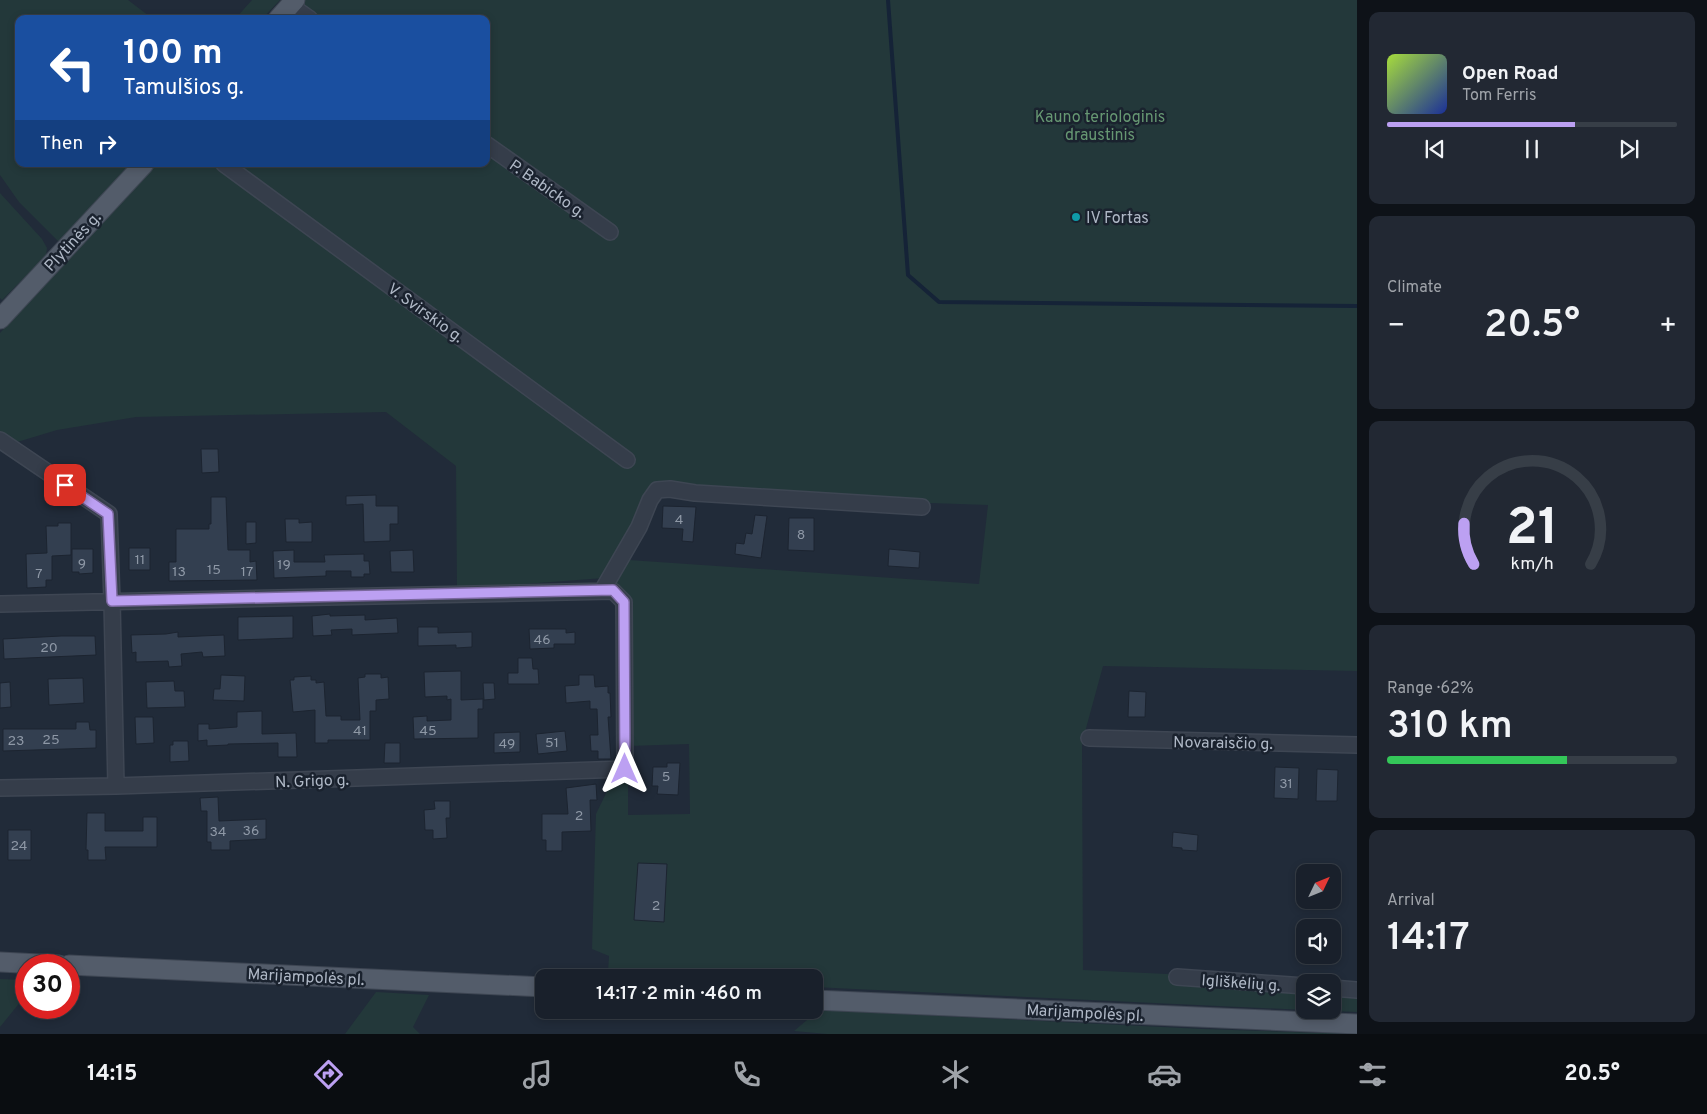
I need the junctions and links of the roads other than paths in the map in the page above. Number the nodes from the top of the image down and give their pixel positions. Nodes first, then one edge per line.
1 (288, 8) edge
2 (302, 15) edge
3 (490, 147) edge
4 (141, 167) edge
5 (228, 167) edge
6 (610, 232) dead end
7 (0, 319) edge
8 (0, 440) edge
9 (627, 460) dead end
10 (922, 508) dead end
11 (608, 591) junction
12 (112, 601) junction
13 (0, 604) edge
14 (1089, 738) dead end
15 (1357, 745) edge
16 (116, 786) junction
17 (0, 788) edge
18 (0, 962) edge
19 (15, 963) edge
20 (80, 966) edge
21 (1176, 978) dead end
22 (1296, 985) edge
23 (535, 987) edge
24 (1341, 989) edge
25 (1357, 990) edge
26 (823, 1000) edge
27 (1357, 1024) edge

1 - 2 street
3 - 6 street, P. Babicko g.
4 - 7 main road, Plytinės g.
5 - 9 street, V. Svirskio g.
8 - 12 street
10 - 11 street
11 - 12 street
11 - 16 street, N. Grigo g.
12 - 13 street
12 - 16 street
14 - 15 street, Novaraisčio g.
16 - 17 street, N. Grigo g.
18 - 19 main road
20 - 23 main road, Marijampolės pl.
21 - 22 street, Igliškėlių g.
24 - 25 street
26 - 27 main road, Marijampolės pl.

